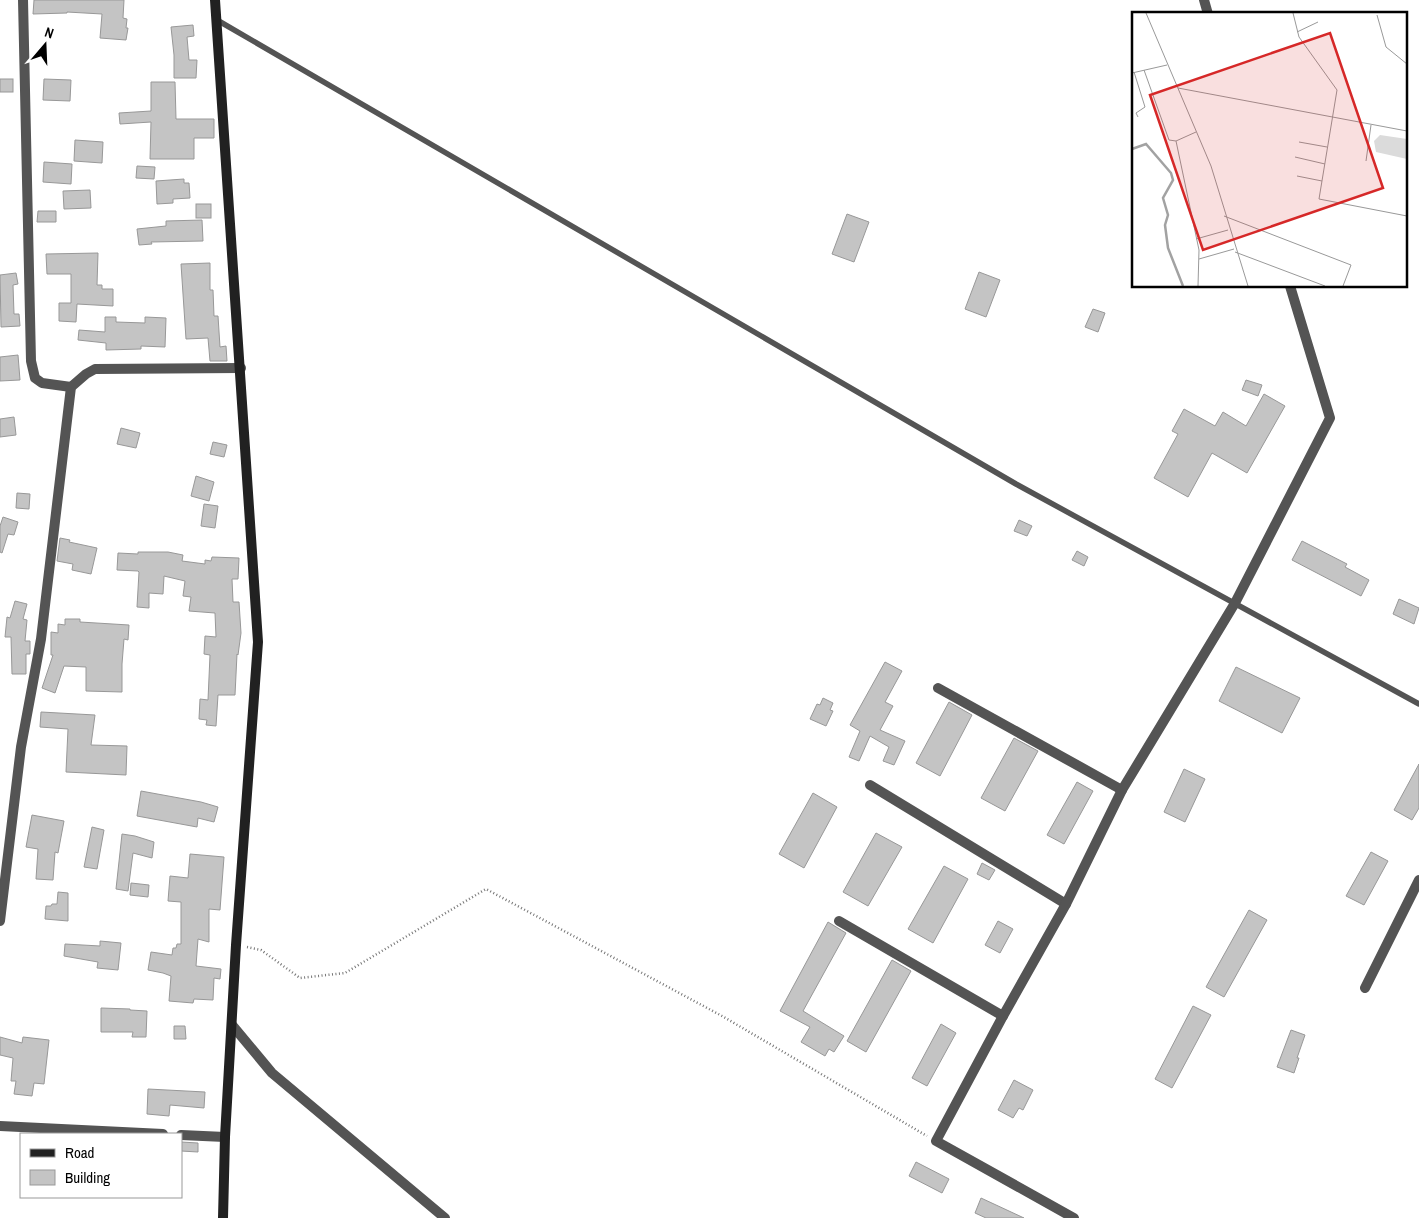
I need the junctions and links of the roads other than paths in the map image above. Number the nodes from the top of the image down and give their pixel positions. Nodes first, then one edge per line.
1 (23, 0) edge
2 (214, 0) edge
3 (217, 20) junction
4 (1291, 288) edge
5 (240, 368) junction
6 (71, 387) junction
7 (1235, 603) junction
8 (938, 688) dead end
9 (1419, 704) edge
10 (870, 785) dead end
11 (1122, 790) junction
12 (1419, 880) edge
13 (1066, 904) junction
14 (0, 921) edge
15 (839, 921) dead end
16 (1365, 988) dead end
17 (1003, 1016) junction
18 (232, 1025) junction
19 (0, 1126) edge
20 (143, 1133) edge
21 (182, 1135) edge
22 (225, 1137) junction
23 (223, 1218) edge
24 (445, 1218) edge
25 (1074, 1218) edge

1 - 6 street
2 - 3 main road
3 - 5 main road
3 - 7 lane
4 - 7 street
5 - 6 street
5 - 18 main road
6 - 14 street
7 - 9 lane
7 - 11 street
8 - 11 street
10 - 13 street
11 - 13 street
12 - 16 street
13 - 17 street
15 - 17 street
17 - 25 street
18 - 22 main road
18 - 24 street
19 - 20 street
21 - 22 street
22 - 23 main road

